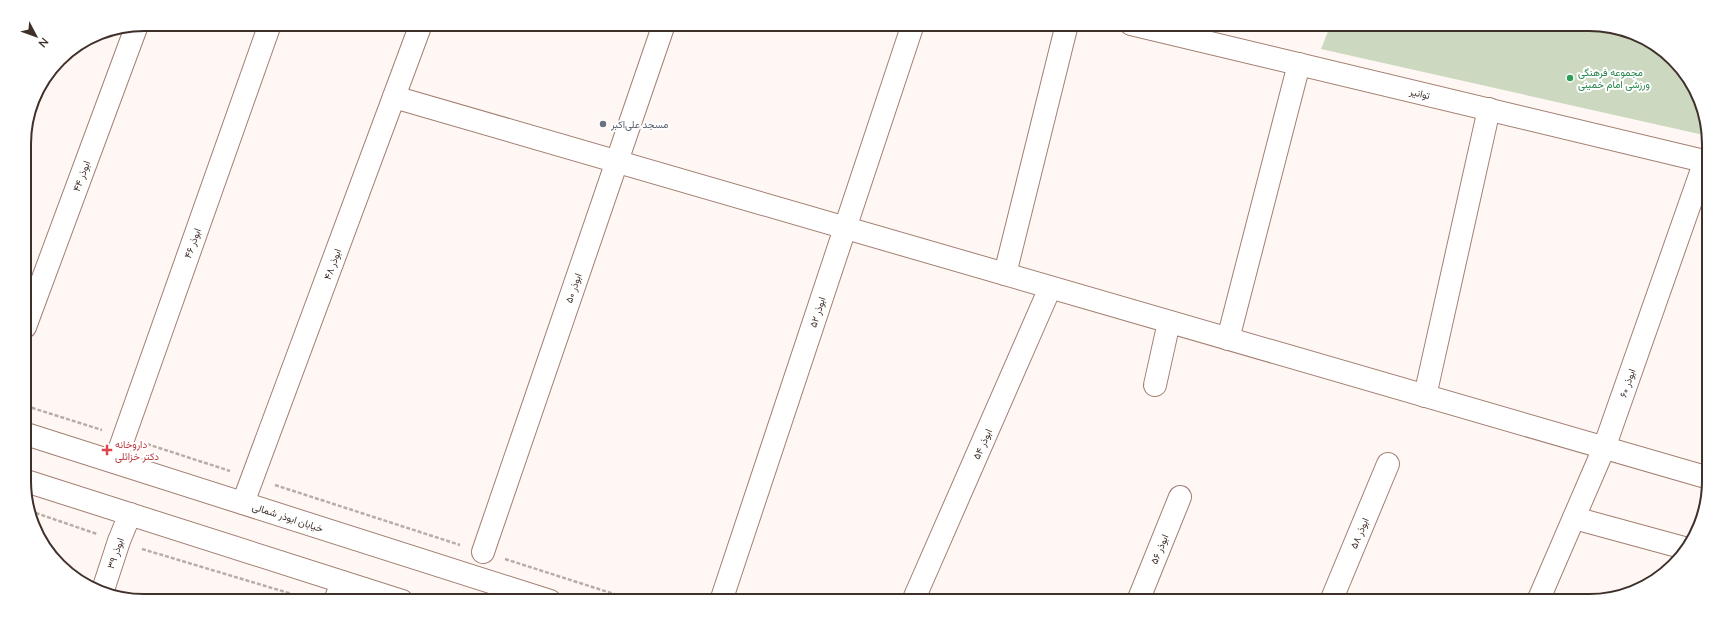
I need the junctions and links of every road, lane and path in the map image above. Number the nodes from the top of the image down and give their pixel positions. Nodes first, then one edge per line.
1 (135, 31) edge
2 (268, 31) edge
3 (418, 31) edge
4 (662, 31) edge
5 (911, 31) edge
6 (1064, 31) edge
7 (1160, 31) edge
8 (1299, 64) junction
9 (394, 97) junction
10 (1489, 110) junction
11 (1702, 161) edge
12 (616, 162) junction
13 (1702, 176) edge
14 (845, 228) junction
15 (1006, 274) junction
16 (1050, 288) junction
17 (31, 311) edge
18 (1170, 322) junction
19 (1228, 339) junction
20 (1155, 385) dead end
21 (1426, 396) junction
22 (31, 408) edge
23 (31, 436) edge
24 (123, 437) junction
25 (1604, 448) junction
26 (115, 462) junction
27 (1388, 464) dead end
28 (1702, 476) edge
29 (253, 478) junction
30 (31, 483) edge
31 (1180, 497) dead end
32 (243, 503) junction
33 (36, 514) edge
34 (130, 514) junction
35 (1574, 518) junction
36 (119, 542) junction
37 (1681, 547) edge
38 (483, 552) junction
39 (104, 587) edge
40 (338, 591) edge
41 (292, 594) edge
42 (357, 594) edge
43 (512, 594) edge
44 (614, 594) edge
45 (723, 594) edge
46 (916, 594) edge
47 (1141, 594) edge
48 (1334, 594) edge
49 (1541, 594) edge

1 - 17 street, ابوذر ۴۴
2 - 24 street, ابوذر ۴۶
3 - 9 street, ابوذر ۴۸
4 - 12 street, ابوذر ۵۰
5 - 14 street, ابوذر ۵۲
6 - 15 street
7 - 8 street, توانیر
8 - 10 street, توانیر
8 - 19 street
9 - 12 street
9 - 29 street, ابوذر ۴۸
10 - 11 street, توانیر
10 - 21 street
12 - 14 street
12 - 38 street, ابوذر ۵۰
13 - 25 street, ابوذر ۶۰
14 - 15 street
14 - 45 street, ابوذر ۵۲
15 - 16 street
16 - 18 street
16 - 46 street, ابوذر ۵۴
18 - 19 street
18 - 20 street
19 - 21 street
21 - 25 street
22 - 24 path
23 - 26 street, خیابان ابوذر شمالی
24 - 26 street, ابوذر ۴۶
24 - 29 path
25 - 28 street
25 - 35 street, ابوذر ۶۰
26 - 32 street, خیابان ابوذر شمالی
27 - 48 street, ابوذر ۵۸
29 - 32 street, ابوذر ۴۸
29 - 38 path
30 - 34 street
31 - 47 street, ابوذر ۵۶
32 - 43 street, خیابان ابوذر شمالی
33 - 36 path
34 - 36 street, ابوذر ۳۹
34 - 40 street
35 - 37 street
35 - 49 street, ابوذر ۶۰
36 - 39 street, ابوذر ۳۹
36 - 41 path
38 - 44 path
40 - 42 street

